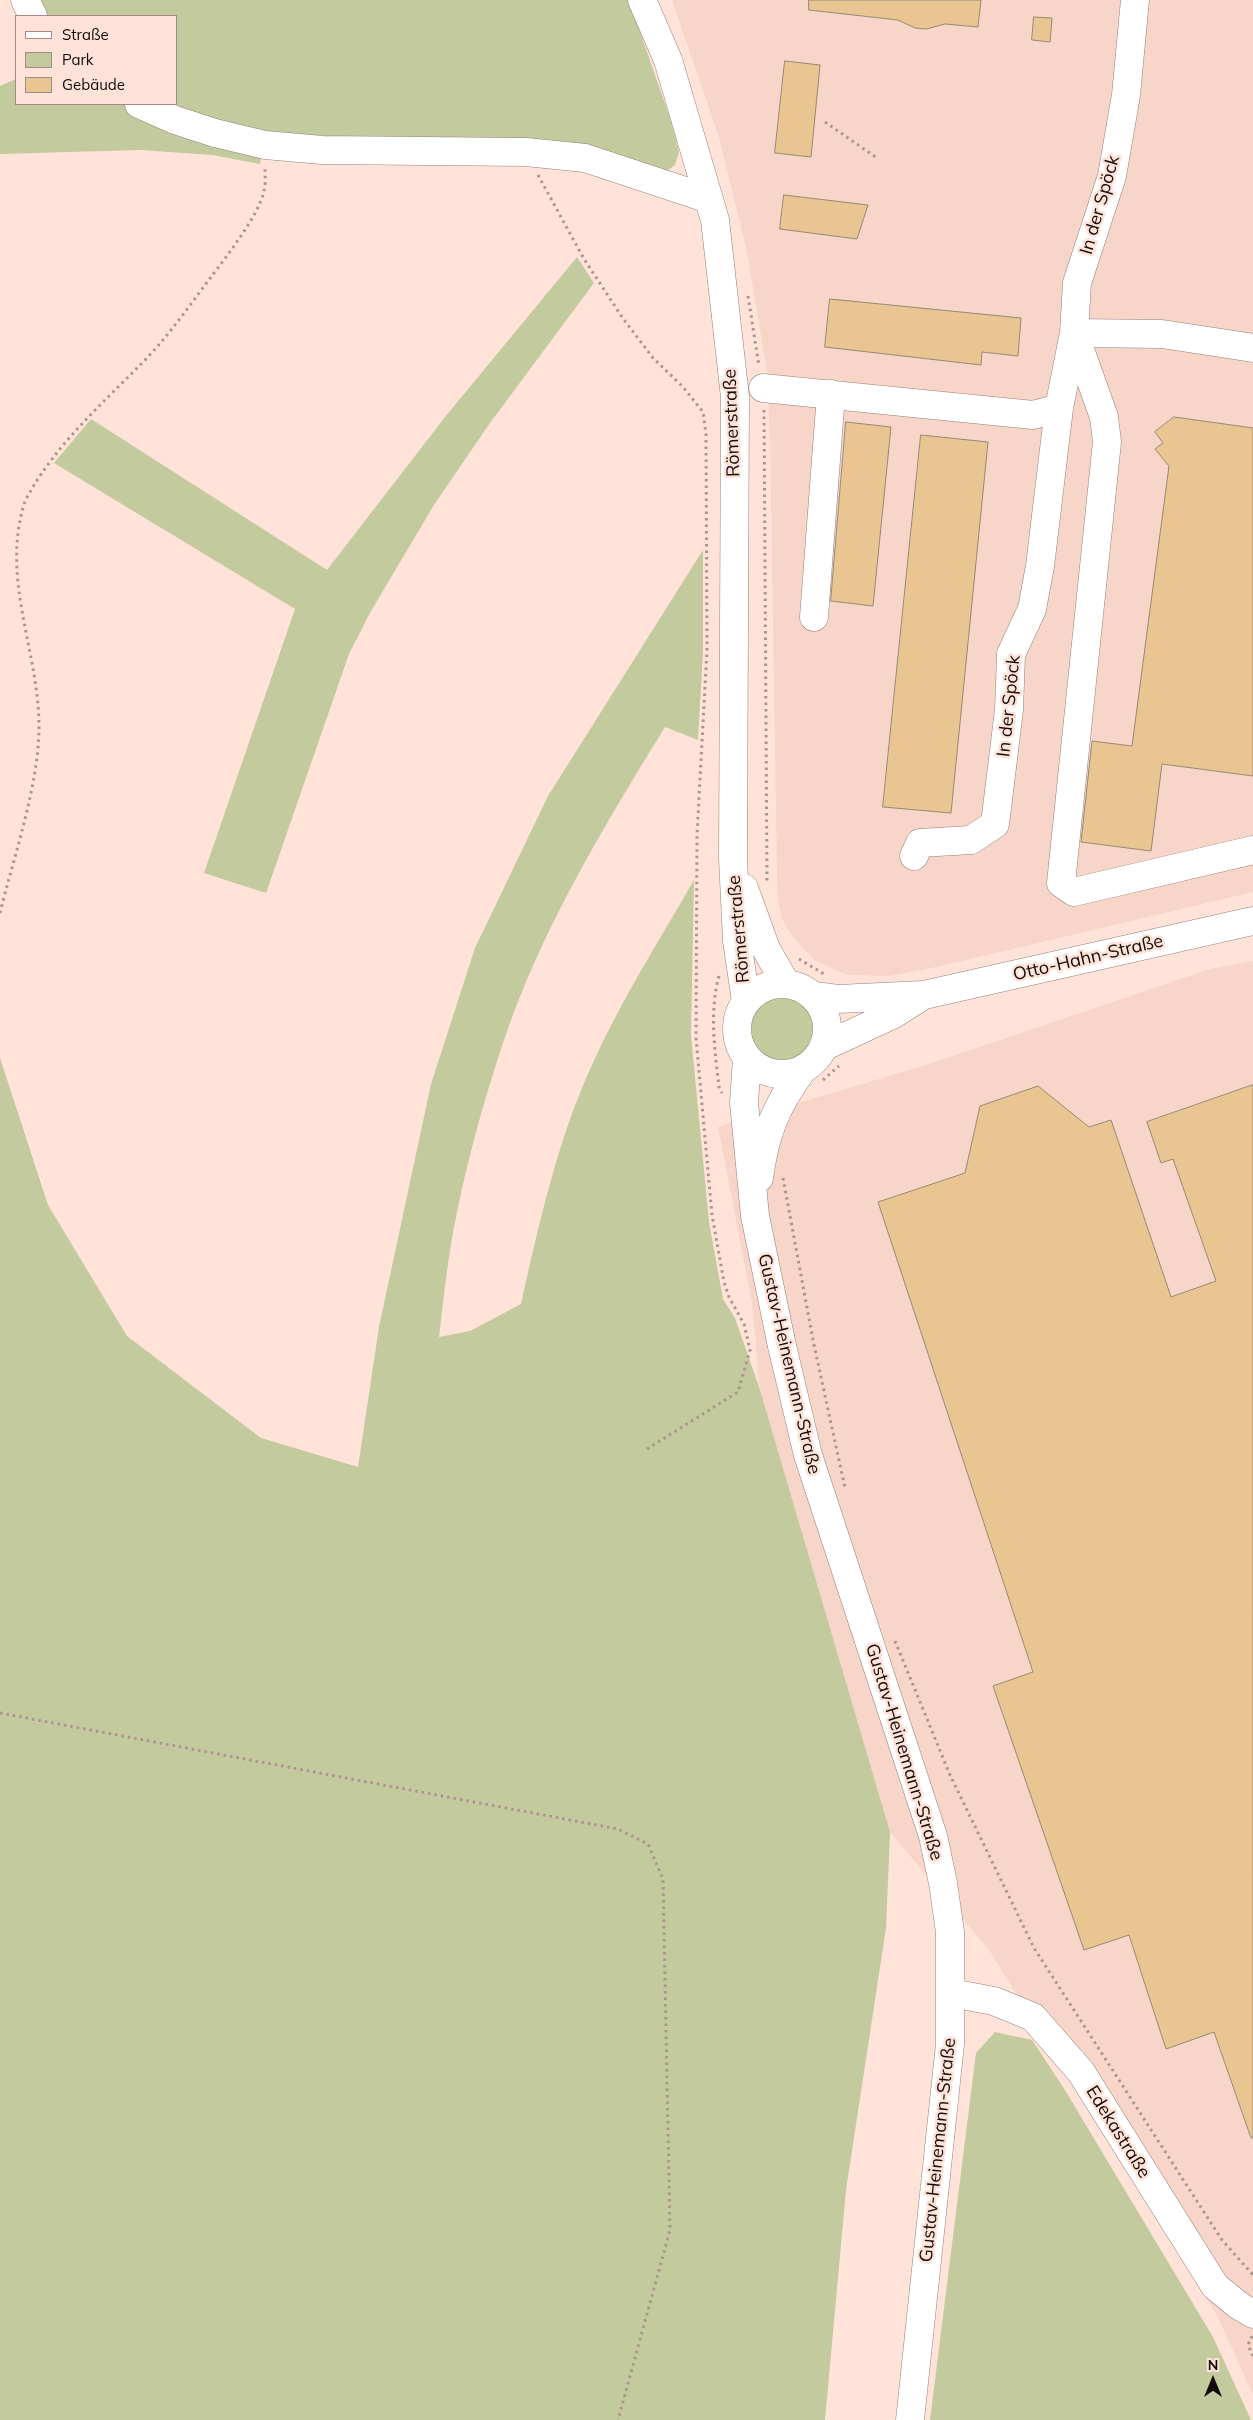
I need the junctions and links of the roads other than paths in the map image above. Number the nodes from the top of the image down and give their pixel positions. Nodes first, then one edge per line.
1 (25, 0) edge
2 (642, 0) edge
3 (1135, 0) edge
4 (32, 15) edge
5 (142, 105) edge
6 (708, 199) junction
7 (1074, 333) junction
8 (1253, 348) edge
9 (763, 388) dead end
10 (831, 394) junction
11 (1059, 408) junction
12 (814, 617) dead end
13 (1253, 850) edge
14 (914, 856) dead end
15 (733, 858) junction
16 (1253, 921) edge
17 (786, 984) junction
18 (924, 995) junction
19 (814, 996) junction
20 (746, 1001) junction
21 (833, 1056) junction
22 (747, 1058) junction
23 (810, 1078) junction
24 (755, 1216) junction
25 (951, 1993) junction
26 (1252, 2325) edge
27 (910, 2420) edge

1 - 4 street
2 - 6 street, Römerstraße
3 - 7 street, In der Spöck
5 - 6 street
6 - 15 street, Römerstraße
7 - 8 street
7 - 11 street, In der Spöck
7 - 13 street
9 - 10 street
10 - 11 street
10 - 12 street
11 - 14 street, In der Spöck
15 - 17 street, Römerstraße
15 - 20 street, Römerstraße
16 - 18 street, Otto-Hahn-Straße
17 - 19 street
17 - 20 street
18 - 19 street, Otto-Hahn-Straße
18 - 21 street, Otto-Hahn-Straße
19 - 21 street
20 - 22 street
21 - 23 street
22 - 23 street
22 - 24 street, Gustav-Heinemann-Straße
23 - 24 street, Gustav-Heinemann-Straße
24 - 25 street, Gustav-Heinemann-Straße
25 - 26 street, Edekastraße
25 - 27 street, Gustav-Heinemann-Straße

